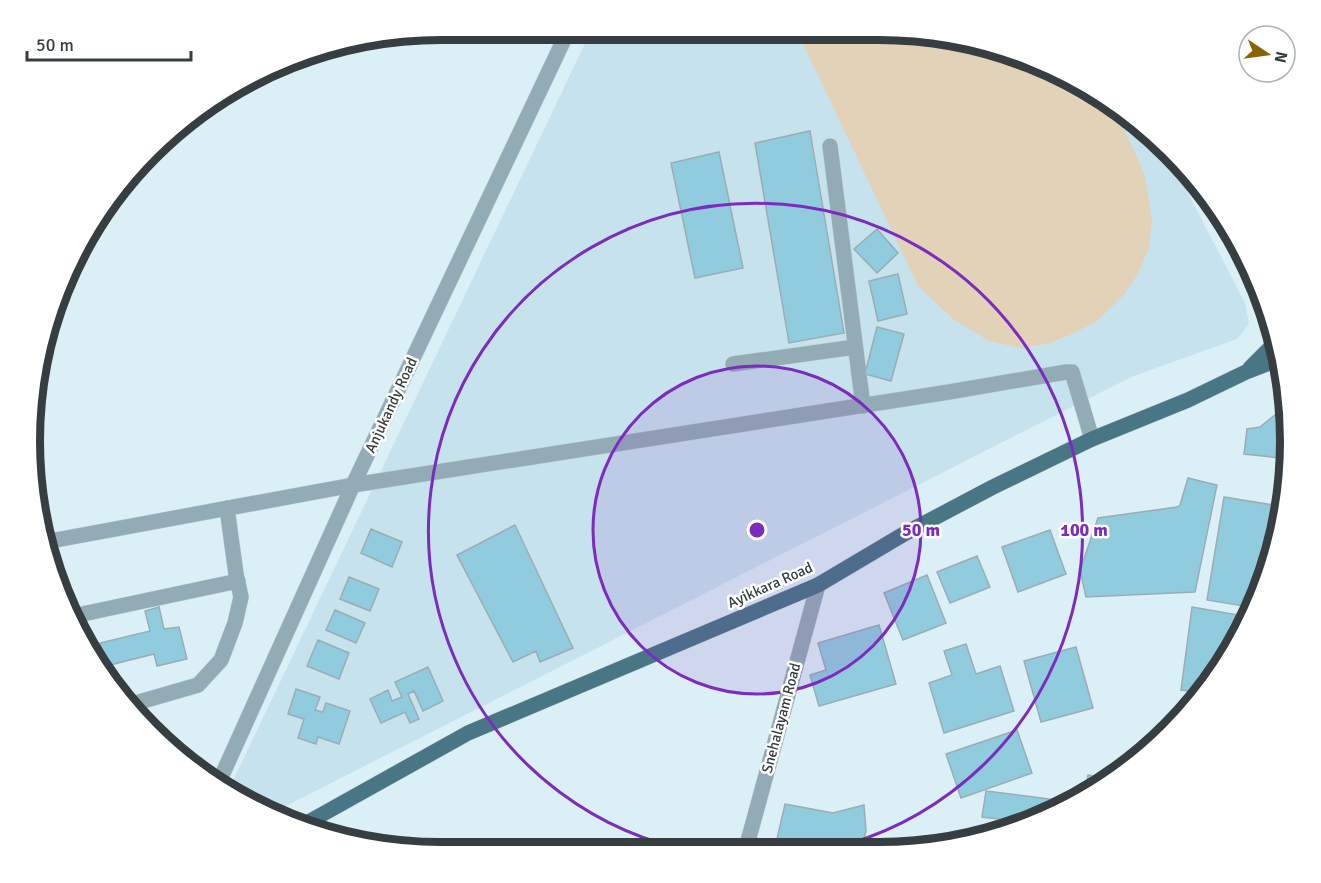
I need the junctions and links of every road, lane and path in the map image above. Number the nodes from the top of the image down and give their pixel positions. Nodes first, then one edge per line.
1 (564, 40) edge
2 (830, 146) dead end
3 (855, 347) junction
4 (1270, 348) edge
5 (1273, 362) edge
6 (733, 364) dead end
7 (1246, 372) junction
8 (863, 405) junction
9 (1092, 439) junction
10 (353, 485) junction
11 (227, 508) junction
12 (53, 541) edge
13 (238, 581) junction
14 (818, 585) junction
15 (80, 615) edge
16 (137, 703) edge
17 (221, 777) edge
18 (312, 821) edge
19 (748, 842) edge

1 - 10 street, Anjukandy Road
2 - 3 street
3 - 6 street
3 - 8 street
4 - 7 main road, Ayikkara Road
5 - 7 main road, Ayikkara Road
7 - 9 main road, Ayikkara Road
8 - 9 street
8 - 10 street
9 - 14 main road, Ayikkara Road
10 - 11 street
10 - 17 street, Anjukandy Road
11 - 12 street
11 - 13 street
13 - 15 street
13 - 16 street
14 - 18 main road, Ayikkara Road
14 - 19 street, Snehalayam Road

